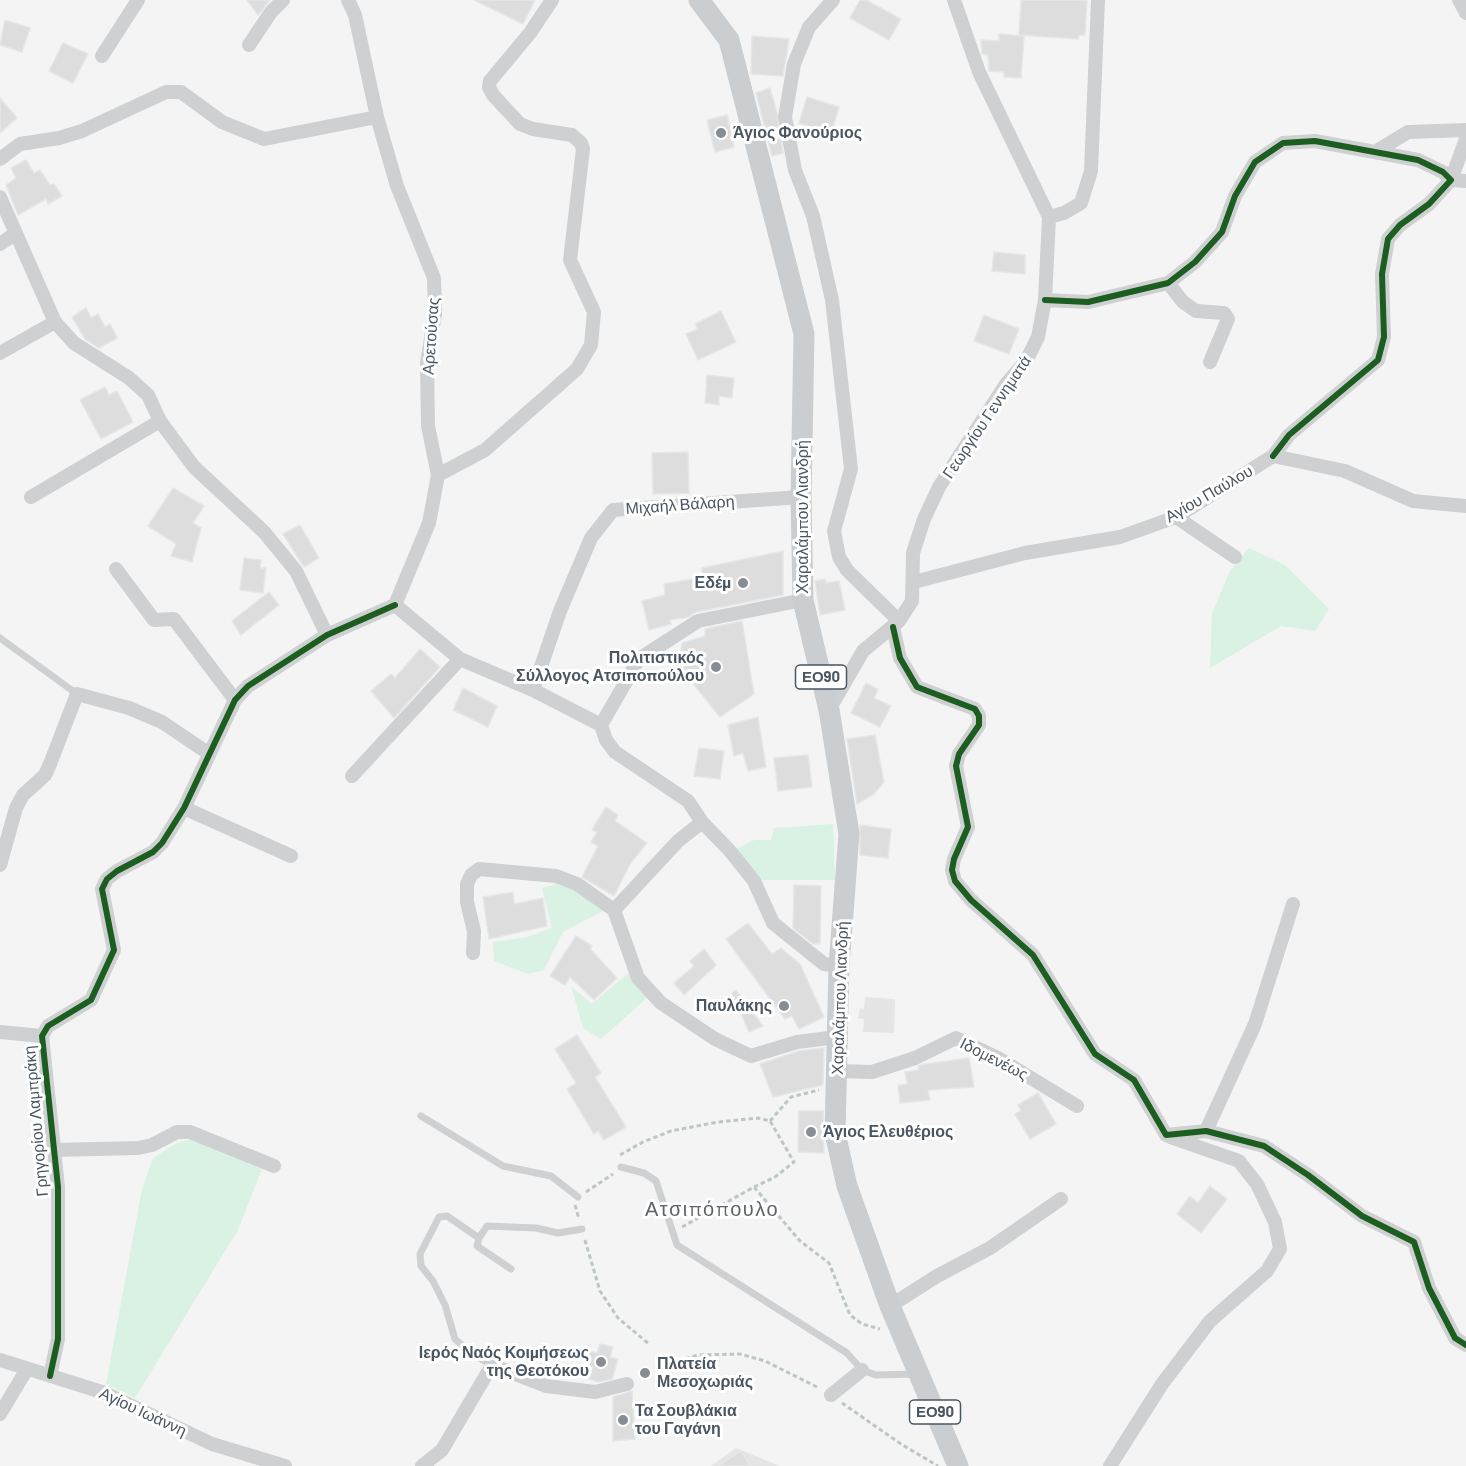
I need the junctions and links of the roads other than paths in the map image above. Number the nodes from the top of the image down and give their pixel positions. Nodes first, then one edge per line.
1 (138, 0) edge
2 (283, 0) edge
3 (348, 0) edge
4 (552, 0) edge
5 (699, 0) edge
6 (833, 0) edge
7 (954, 0) edge
8 (1098, 0) edge
9 (1459, 0) edge
10 (1466, 13) edge
11 (249, 45) dead end
12 (102, 56) dead end
13 (377, 117) junction
14 (1466, 130) edge
15 (1466, 139) edge
16 (1375, 152) junction
17 (0, 159) edge
18 (1451, 180) junction
19 (1466, 181) edge
20 (0, 197) edge
21 (1049, 217) junction
22 (15, 234) junction
23 (0, 244) edge
24 (1168, 283) junction
25 (1045, 300) junction
26 (55, 322) junction
27 (0, 353) edge
28 (1210, 362) dead end
29 (160, 421) junction
30 (1273, 456) junction
31 (438, 475) junction
32 (31, 497) dead end
33 (801, 497) junction
34 (1466, 506) edge
35 (1176, 516) junction
36 (1234, 557) dead end
37 (116, 569) dead end
38 (914, 582) junction
39 (803, 600) junction
40 (395, 605) junction
41 (896, 624) junction
42 (327, 635) junction
43 (0, 638) edge
44 (459, 658) junction
45 (533, 690) junction
46 (77, 694) junction
47 (235, 700) junction
48 (829, 710) junction
49 (601, 725) junction
50 (208, 753) junction
51 (352, 776) dead end
52 (184, 808) junction
53 (702, 822) junction
54 (291, 856) dead end
55 (0, 865) edge
56 (1293, 904) dead end
57 (614, 910) junction
58 (473, 953) dead end
59 (839, 966) junction
60 (0, 1032) edge
61 (42, 1036) junction
62 (837, 1037) junction
63 (837, 1080) junction
64 (1077, 1106) dead end
65 (422, 1116) dead end
66 (1206, 1131) junction
67 (1166, 1135) junction
68 (54, 1150) junction
69 (274, 1166) dead end
70 (621, 1167) road end
71 (578, 1197) dead end
72 (1061, 1199) dead end
73 (582, 1229) dead end
74 (479, 1238) junction
75 (511, 1269) dead end
76 (890, 1306) junction
77 (1466, 1345) edge
78 (0, 1360) edge
79 (492, 1365) junction
80 (915, 1367) junction
81 (27, 1369) junction
82 (862, 1370) junction
83 (50, 1376) junction
84 (627, 1384) dead end
85 (831, 1395) dead end
86 (0, 1414) edge
87 (285, 1466) edge
88 (422, 1466) edge
89 (958, 1466) edge
90 (1110, 1466) edge

1 - 12 street
2 - 11 street
3 - 13 street, Αρετούσας
4 - 31 street
5 - 33 main road, Χαραλάμπου Λιανδρή / ΕΟ90
6 - 41 street
7 - 21 street, Γεωργίου Γεννηματά
8 - 21 street
9 - 10 street
13 - 17 street
13 - 31 street, Αρετούσας
14 - 16 street
15 - 18 street
16 - 18 street
16 - 24 street
18 - 19 street
18 - 30 street, Αγίου Παύλου
20 - 22 street
21 - 25 street, Γεωργίου Γεννηματά
22 - 23 street
22 - 26 street
24 - 25 street
24 - 28 street
25 - 38 street, Γεωργίου Γεννηματά
26 - 27 street
26 - 29 street
29 - 32 street
29 - 42 street
30 - 34 street
30 - 35 street, Αγίου Παύλου
31 - 40 street, Αρετούσας
33 - 39 main road, Χαραλάμπου Λιανδρή / ΕΟ90
33 - 45 street, Μιχαήλ Βάλαρη
35 - 36 street
35 - 38 street, Αγίου Παύλου
37 - 47 street
38 - 41 street, Γεωργίου Γεννηματά
39 - 48 main road, Χαραλάμπου Λιανδρή / ΕΟ90
39 - 49 street
40 - 42 street, Γρηγορίου Λαμπράκη
40 - 44 street
41 - 48 street
41 - 67 street
42 - 47 street, Γρηγορίου Λαμπράκη
43 - 46 lane
44 - 45 street
44 - 51 street
45 - 49 street
46 - 50 street
46 - 55 street
47 - 50 street, Γρηγορίου Λαμπράκη
48 - 59 main road, Χαραλάμπου Λιανδρή / ΕΟ90
49 - 53 street
50 - 52 street, Γρηγορίου Λαμπράκη
52 - 54 street
52 - 61 street, Γρηγορίου Λαμπράκη
53 - 57 street
53 - 59 street
56 - 66 street
57 - 58 street
57 - 62 street
59 - 62 main road, Χαραλάμπου Λιανδρή / ΕΟ90
60 - 61 street
61 - 68 street, Γρηγορίου Λαμπράκη
62 - 63 main road, Χαραλάμπου Λιανδρή / ΕΟ90
63 - 64 street, Ιδομενέως
63 - 76 main road, Χαραλάμπου Λιανδρή / ΕΟ90
65 - 71 lane
66 - 67 street
66 - 77 street
67 - 90 street
68 - 69 street
68 - 83 street, Γρηγορίου Λαμπράκη
70 - 82 lane
72 - 76 street
73 - 74 lane
74 - 75 lane
74 - 79 lane
76 - 80 main road, Χαραλάμπου Λιανδρή / ΕΟ90
78 - 81 street, Αγίου Ιωάννη
79 - 84 street
79 - 88 street
80 - 82 lane
80 - 89 main road, ΕΟ90
81 - 83 street, Αγίου Ιωάννη
81 - 86 street
82 - 85 street
83 - 87 street, Αγίου Ιωάννη

